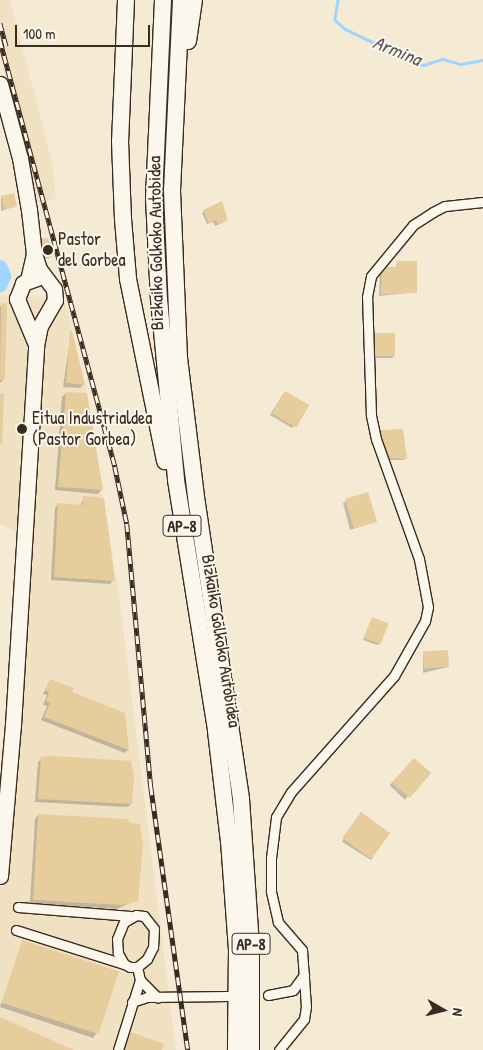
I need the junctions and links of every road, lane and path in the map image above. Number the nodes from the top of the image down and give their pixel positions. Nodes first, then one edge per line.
1 (126, 0) edge
2 (164, 0) edge
3 (181, 0) edge
4 (194, 0) edge
5 (0, 84) edge
6 (175, 112) junction
7 (483, 202) edge
8 (34, 254) junction
9 (28, 280) junction
10 (47, 281) junction
11 (23, 311) junction
12 (47, 313) junction
13 (36, 346) junction
14 (190, 582) junction
15 (0, 876) edge
16 (18, 907) dead end
17 (131, 916) junction
18 (16, 930) dead end
19 (124, 964) junction
20 (137, 967) junction
21 (304, 975) junction
22 (140, 980) junction
23 (293, 990) junction
24 (268, 995) dead end
25 (229, 996) dead end
26 (158, 998) junction
27 (132, 1002) junction
28 (306, 1007) junction
29 (118, 1050) edge
30 (236, 1050) edge
31 (251, 1050) edge
32 (279, 1050) edge

1 - 14 highway
2 - 14 highway, Bizkaiko Golkoko Autobidea / AP-8
3 - 6 highway, Bizkaiko Golkoko Autobidea / AP-8
4 - 6 highway
5 - 8 highway
6 - 31 highway, Bizkaiko Golkoko Autobidea / AP-8
7 - 21 street
8 - 9 highway
8 - 10 highway
9 - 10 highway
9 - 11 highway
10 - 12 highway
11 - 12 highway
11 - 13 highway
12 - 13 highway
13 - 15 highway
14 - 30 highway, Bizkaiko Golkoko Autobidea / AP-8
16 - 17 street
17 - 19 street
17 - 20 street
18 - 19 street
19 - 20 street
20 - 22 street
21 - 23 street
21 - 28 street
22 - 26 street
22 - 27 street
23 - 24 street
23 - 28 street
25 - 26 street
26 - 27 street
27 - 29 street
28 - 32 street

